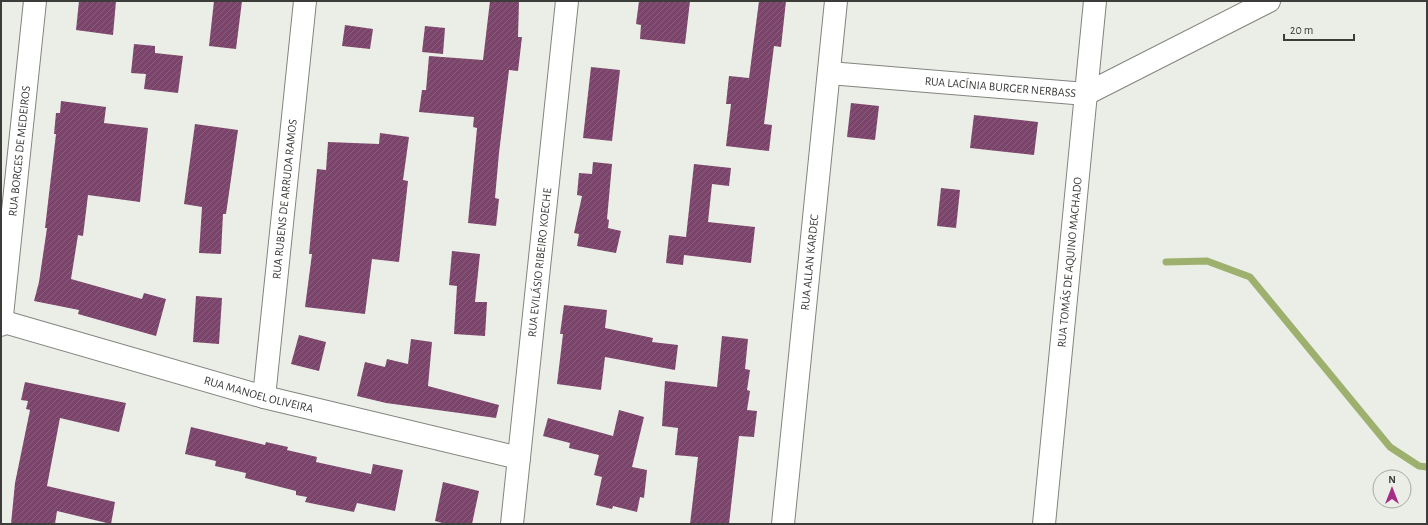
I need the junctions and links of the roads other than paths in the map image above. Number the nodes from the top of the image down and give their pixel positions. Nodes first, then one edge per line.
1 (35, 1) edge
2 (305, 1) edge
3 (567, 1) edge
4 (836, 1) edge
5 (1095, 1) edge
6 (1269, 1) edge
7 (829, 73) junction
8 (1086, 94) junction
9 (1, 321) edge
10 (1, 325) edge
11 (264, 397) junction
12 (519, 458) junction
13 (512, 524) edge
14 (783, 524) edge
15 (1044, 524) edge

1 - 9 street, RUA BORGES DE MEDEIROS
2 - 11 street, RUA RUBENS DE ARRUDA RAMOS
3 - 12 street, RUA EVILÁSIO RIBEIRO KOECHE
4 - 7 street, RUA ALLAN KARDEC
5 - 8 street, RUA TOMÁS DE AQUINO MACHADO
6 - 8 street, RUA LACÍNIA BURGER NERBASS
7 - 8 street, RUA LACÍNIA BURGER NERBASS
7 - 14 street, RUA ALLAN KARDEC
8 - 15 street, RUA TOMÁS DE AQUINO MACHADO
9 - 10 street, RUA BORGES DE MEDEIROS
9 - 11 street, RUA MANOEL OLIVEIRA
11 - 12 street, RUA MANOEL OLIVEIRA
12 - 13 street, RUA EVILÁSIO RIBEIRO KOECHE

